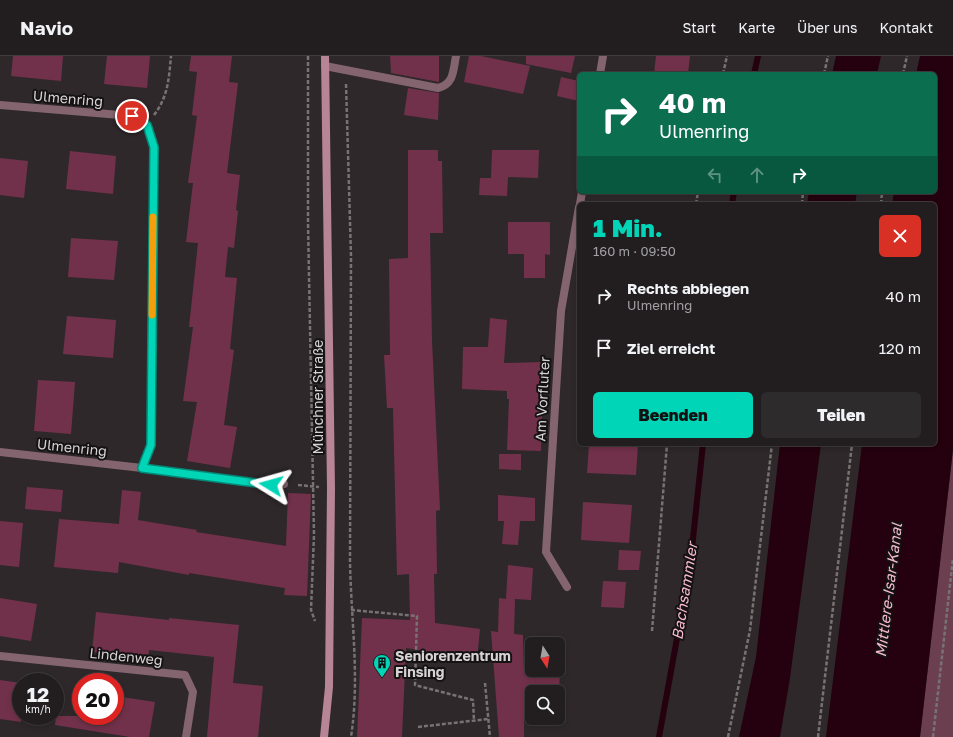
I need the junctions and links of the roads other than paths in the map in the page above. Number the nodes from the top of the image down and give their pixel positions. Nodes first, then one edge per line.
1 (325, 56) edge
2 (456, 56) edge
3 (603, 56) edge
4 (325, 66) junction
5 (600, 72) edge
6 (0, 105) edge
7 (577, 219) edge
8 (0, 452) edge
9 (142, 468) junction
10 (284, 484) dead end
11 (567, 587) dead end
12 (0, 656) edge
13 (186, 737) edge
14 (324, 737) edge

1 - 4 main road, Münchner Straße
2 - 4 street
3 - 5 street
4 - 14 main road, Münchner Straße
6 - 9 street, Ulmenring
7 - 11 street, Am Vorfluter
8 - 9 street, Ulmenring
9 - 10 street, Ulmenring
12 - 13 street, Lindenweg

